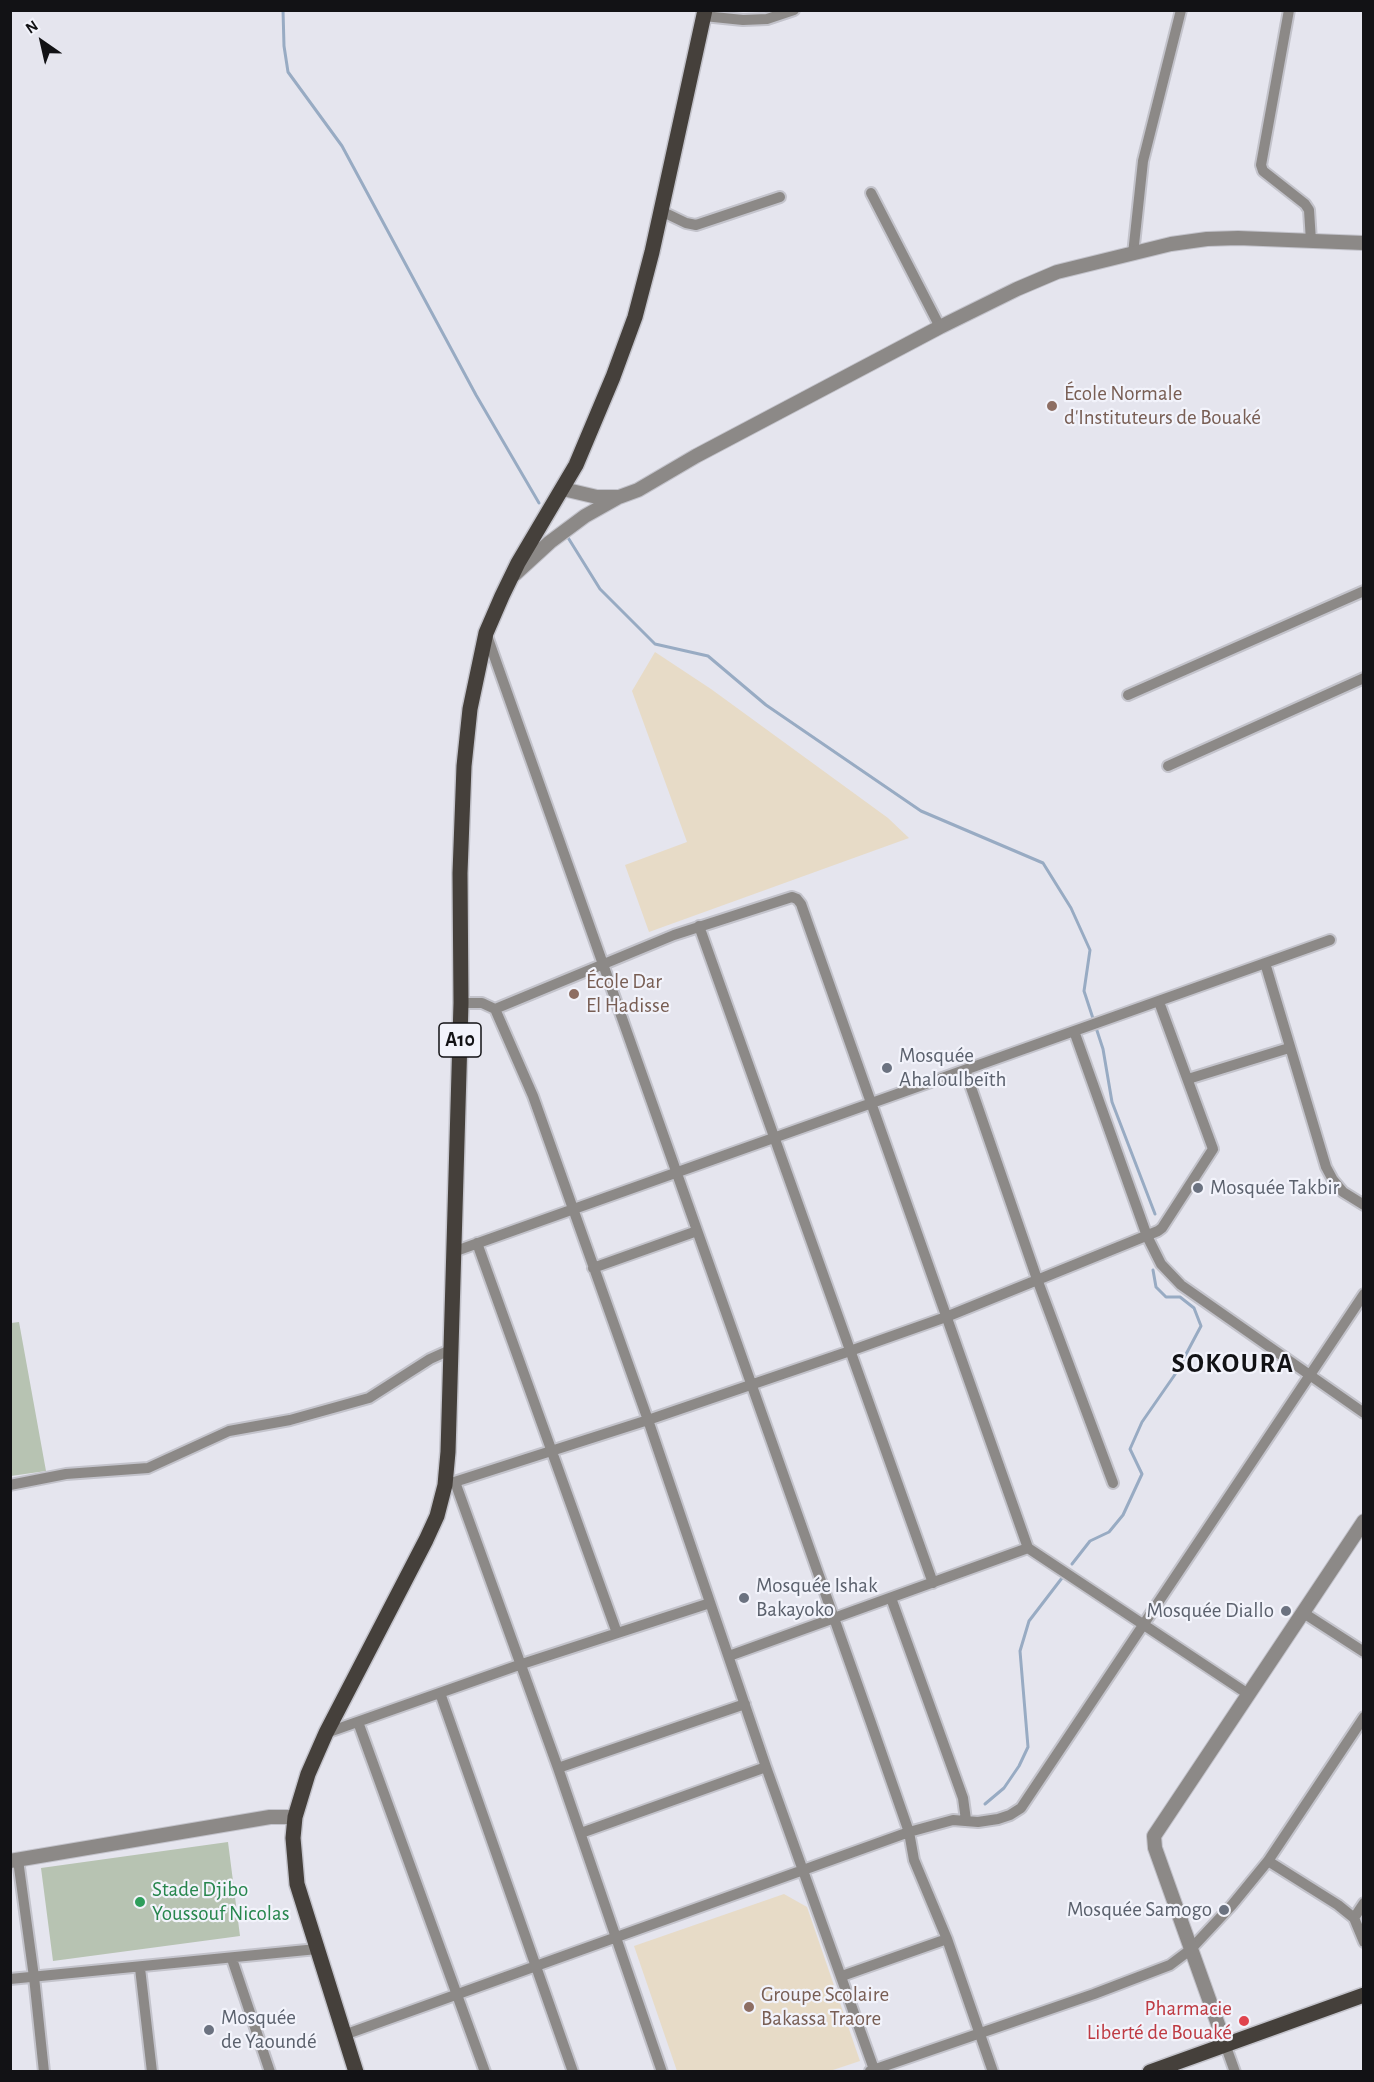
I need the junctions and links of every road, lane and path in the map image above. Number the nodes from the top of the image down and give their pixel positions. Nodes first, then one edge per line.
1 (1181, 10) edge
2 (1289, 10) edge
3 (793, 11) edge
4 (704, 13) edge
5 (871, 192) dead end
6 (780, 197) dead end
7 (661, 211) junction
8 (1311, 241) junction
9 (1364, 243) edge
10 (1132, 254) junction
11 (940, 327) junction
12 (563, 489) junction
13 (619, 497) junction
14 (511, 577) junction
15 (1364, 591) edge
16 (486, 633) junction
17 (1364, 678) edge
18 (1128, 695) dead end
19 (1168, 766) dead end
20 (699, 926) junction
21 (1330, 940) dead end
22 (1265, 963) junction
23 (603, 964) junction
24 (1159, 1002) junction
25 (461, 1003) junction
26 (495, 1009) junction
27 (1074, 1031) junction
28 (1289, 1048) junction
29 (965, 1070) junction
30 (1188, 1080) junction
31 (871, 1103) junction
32 (775, 1137) junction
33 (676, 1172) junction
34 (1364, 1205) edge
35 (572, 1209) junction
36 (697, 1231) junction
37 (1147, 1236) junction
38 (477, 1243) junction
39 (453, 1252) junction
40 (593, 1268) junction
41 (1037, 1279) junction
42 (1364, 1294) edge
43 (946, 1317) junction
44 (450, 1350) junction
45 (850, 1351) junction
46 (1309, 1376) junction
47 (752, 1385) junction
48 (1364, 1413) edge
49 (648, 1420) junction
50 (551, 1451) junction
51 (1113, 1483) dead end
52 (450, 1484) junction
53 (10, 1485) edge
54 (1364, 1521) edge
55 (1028, 1548) junction
56 (933, 1583) junction
57 (891, 1598) junction
58 (710, 1603) junction
59 (1302, 1612) junction
60 (834, 1619) junction
61 (1145, 1624) junction
62 (616, 1633) junction
63 (1364, 1652) edge
64 (729, 1656) junction
65 (519, 1665) junction
66 (440, 1693) junction
67 (1248, 1694) junction
68 (745, 1704) junction
69 (1364, 1717) edge
70 (358, 1722) junction
71 (326, 1733) junction
72 (766, 1767) junction
73 (558, 1768) junction
74 (295, 1816) junction
75 (966, 1820) junction
76 (909, 1832) junction
77 (581, 1833) junction
78 (14, 1860) edge
79 (1268, 1861) junction
80 (804, 1870) junction
81 (1364, 1903) edge
82 (1354, 1918) junction
83 (615, 1937) junction
84 (947, 1939) junction
85 (1364, 1942) edge
86 (317, 1949) junction
87 (1190, 1950) junction
88 (232, 1959) junction
89 (536, 1965) junction
90 (140, 1968) junction
91 (842, 1976) junction
92 (34, 1977) junction
93 (10, 1979) edge
94 (457, 1993) junction
95 (1364, 1995) edge
96 (980, 2032) junction
97 (344, 2035) junction
98 (1225, 2044) junction
99 (873, 2071) edge
100 (44, 2072) edge
101 (152, 2072) edge
102 (270, 2072) edge
103 (356, 2072) edge
104 (484, 2072) edge
105 (573, 2072) edge
106 (662, 2072) edge
107 (993, 2072) edge
108 (1150, 2072) edge
109 (1235, 2072) edge

1 - 10 street
2 - 8 street
3 - 4 street
4 - 7 main road, A10
5 - 11 street
6 - 7 street
7 - 12 main road, A10
8 - 9 street
8 - 10 street
10 - 11 street
11 - 13 street
12 - 13 street
12 - 14 main road, A10
13 - 14 street
14 - 16 main road, A10
15 - 18 street
16 - 23 street
16 - 25 main road, A10
17 - 19 street
20 - 23 street
20 - 31 street
20 - 32 street
21 - 22 street
22 - 24 street
22 - 28 street
23 - 26 street
23 - 33 street
24 - 27 street
24 - 30 street
25 - 26 street
25 - 39 main road, A10
26 - 35 street
27 - 29 street
27 - 37 street
28 - 30 street
28 - 34 street
29 - 31 street
29 - 41 street
30 - 37 street
31 - 32 street
31 - 43 street
32 - 33 street
32 - 45 street
33 - 35 street
33 - 36 street
35 - 38 street
35 - 40 street
36 - 40 street
36 - 47 street
37 - 41 street
37 - 46 street
38 - 39 street
38 - 50 street
39 - 44 main road, A10
40 - 49 street
41 - 43 street
41 - 51 street
42 - 46 street
43 - 45 street
43 - 55 street
44 - 52 main road, A10
44 - 53 street
45 - 47 street
45 - 56 street
46 - 48 street
46 - 61 street
47 - 49 street
47 - 60 street
49 - 50 street
49 - 58 street
50 - 52 street
50 - 62 street
52 - 65 street
52 - 71 main road, A10
54 - 59 street
55 - 56 street
55 - 61 street
56 - 57 street
57 - 60 street
57 - 75 street
58 - 62 street
58 - 64 street
59 - 63 street
59 - 67 street
60 - 64 street
60 - 76 street
61 - 67 street
61 - 75 street
62 - 65 street
64 - 68 street
65 - 66 street
65 - 73 street
66 - 70 street
66 - 89 street
67 - 87 street
68 - 72 street
68 - 73 street
69 - 79 street
70 - 71 street
70 - 94 street
71 - 74 main road, A10
72 - 77 street
72 - 80 street
73 - 77 street
74 - 78 street
74 - 86 main road, A10
75 - 76 street
76 - 80 street
76 - 84 street
77 - 83 street
78 - 92 street
79 - 82 street
79 - 87 street
80 - 83 street
80 - 91 street
81 - 82 street
82 - 85 street
83 - 89 street
83 - 106 street
84 - 91 street
84 - 96 street
86 - 88 street
86 - 97 main road, A10
87 - 96 street
87 - 98 street
88 - 90 street
88 - 102 street
89 - 94 street
89 - 105 street
90 - 92 street
90 - 101 street
91 - 99 street
92 - 93 street
92 - 100 street
94 - 97 street
94 - 104 street
95 - 98 main road
96 - 99 street
96 - 107 street
97 - 103 main road, A10
98 - 108 main road
98 - 109 street

